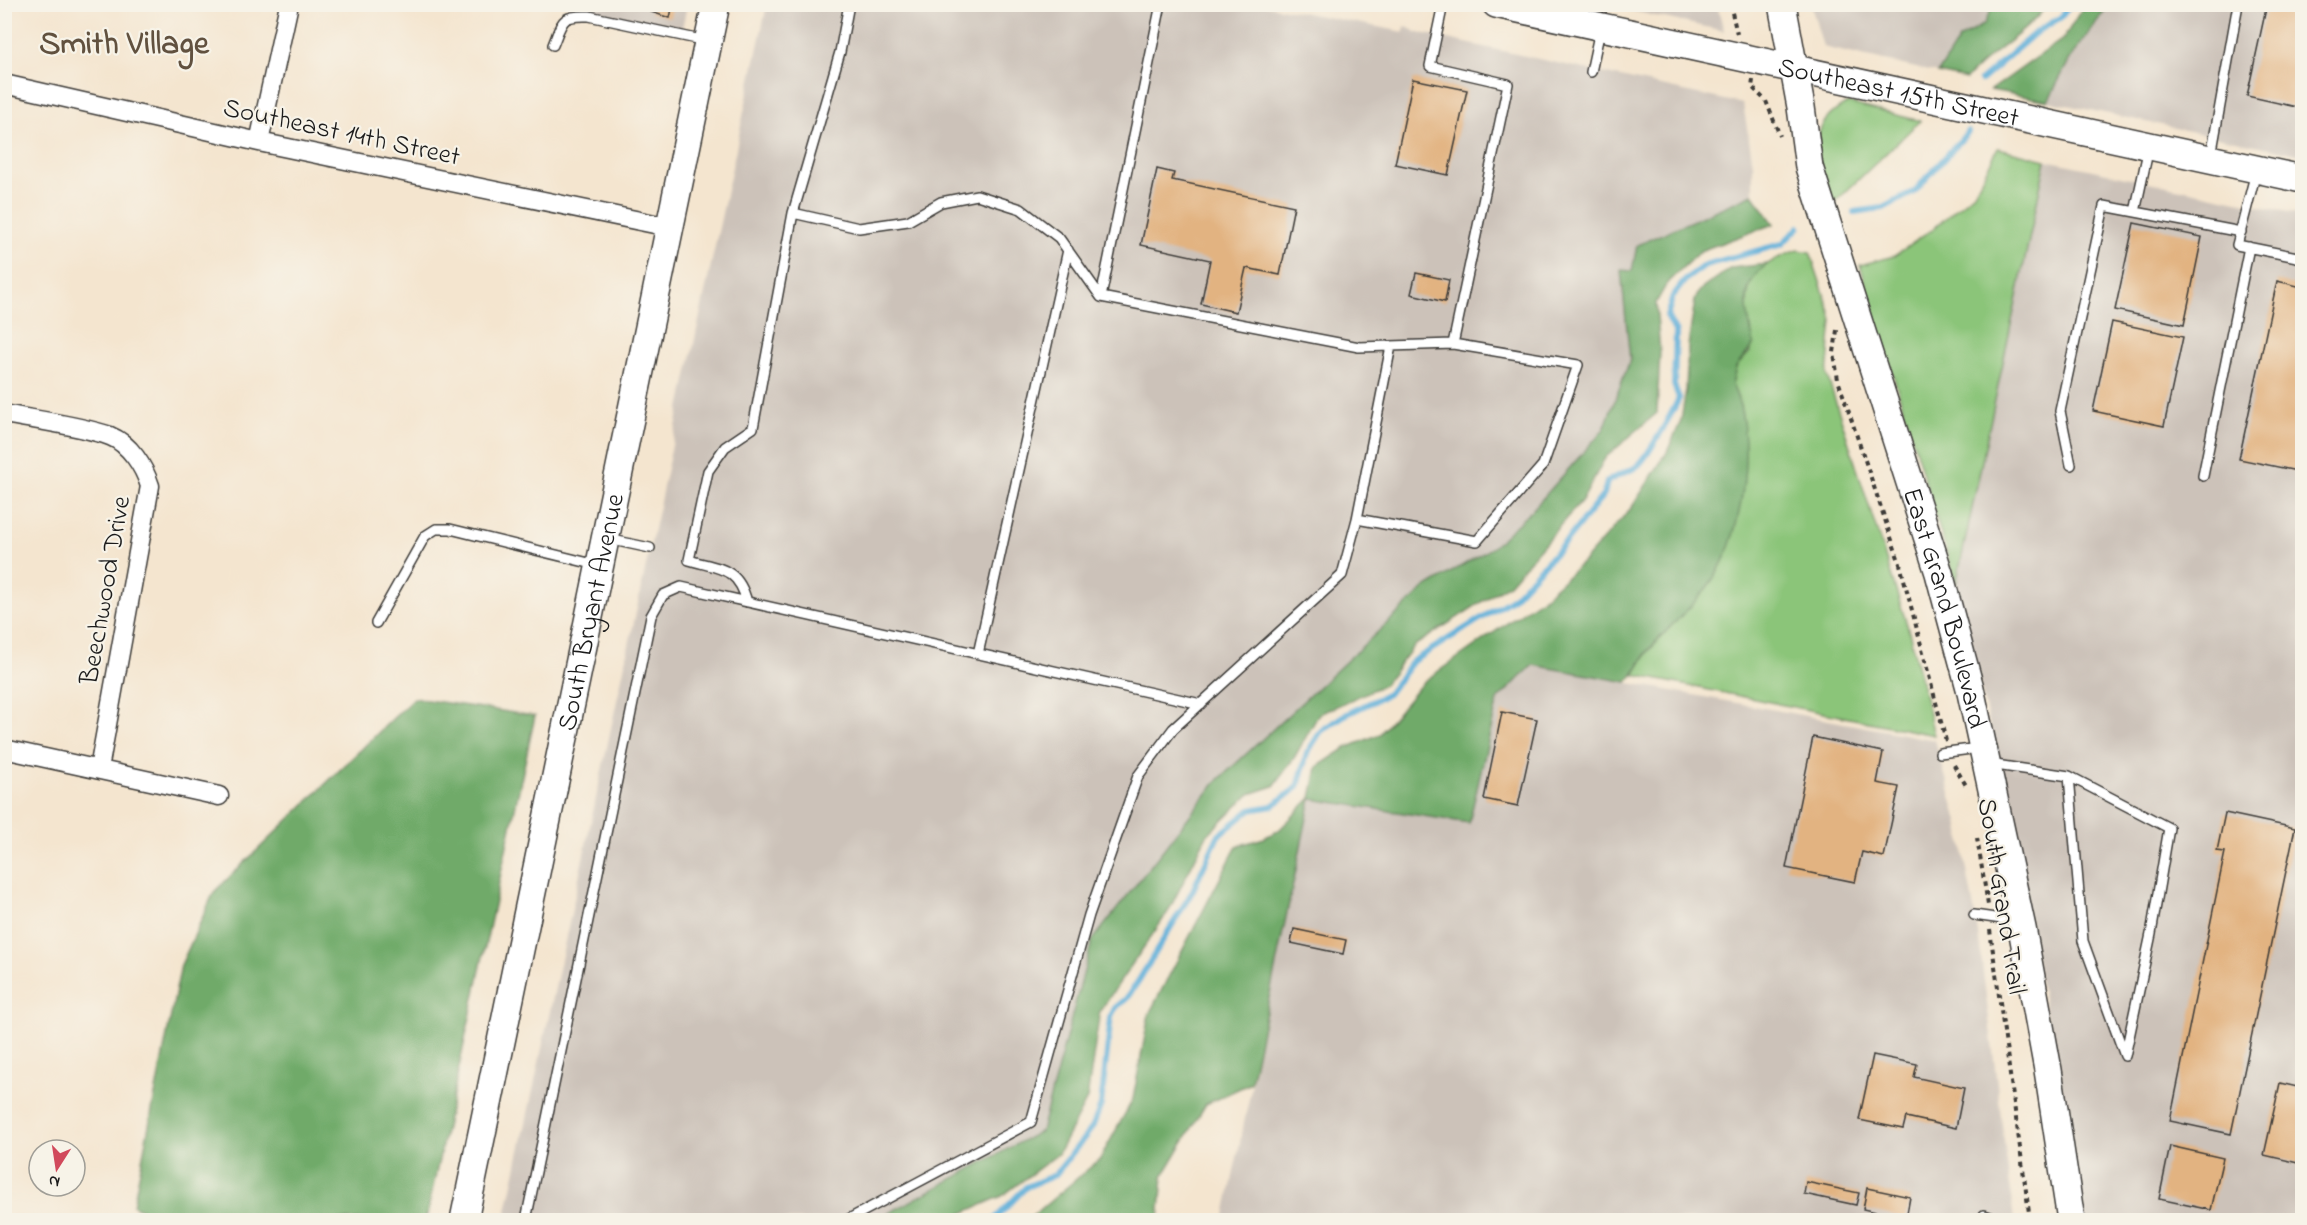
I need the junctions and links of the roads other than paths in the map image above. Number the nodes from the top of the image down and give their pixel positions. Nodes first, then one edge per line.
1 (289, 4) edge
2 (716, 4) edge
3 (849, 4) edge
4 (1161, 4) edge
5 (1443, 4) edge
6 (1496, 4) edge
7 (1782, 4) edge
8 (2238, 4) edge
9 (1600, 27) junction
10 (708, 41) junction
11 (553, 45) dead end
12 (1795, 69) junction
13 (1591, 72) dead end
14 (4, 84) edge
15 (259, 142) junction
16 (2149, 146) junction
17 (2211, 159) junction
18 (2256, 170) junction
19 (2302, 180) edge
20 (2134, 212) junction
21 (793, 213) junction
22 (669, 227) junction
23 (2241, 232) junction
24 (2249, 247) junction
25 (1068, 250) junction
26 (2302, 258) edge
27 (1101, 297) junction
28 (1453, 344) junction
29 (1391, 346) junction
30 (4, 414) edge
31 (2071, 465) dead end
32 (2203, 476) dead end
33 (1357, 519) junction
34 (605, 539) junction
35 (650, 548) dead end
36 (600, 566) junction
37 (747, 602) junction
38 (376, 624) dead end
39 (978, 654) junction
40 (1201, 704) junction
41 (4, 749) edge
42 (1945, 752) road end
43 (1985, 755) junction
44 (99, 769) junction
45 (2068, 776) junction
46 (219, 796) dead end
47 (1974, 915) dead end
48 (2020, 922) junction
49 (1984, 1215) dead end
50 (464, 1221) edge
51 (526, 1221) edge
52 (847, 1221) edge
53 (1998, 1221) edge
54 (2071, 1221) edge

1 - 15 street
2 - 10 street, South Bryant Avenue
3 - 21 lane
4 - 27 lane
5 - 28 lane
6 - 9 street, Southeast 15th Street
7 - 12 street, East Grand Boulevard
8 - 17 lane
9 - 12 street, Southeast 15th Street
9 - 13 lane
10 - 11 lane
10 - 22 street, South Bryant Avenue
12 - 16 street, Southeast 15th Street
12 - 43 street, East Grand Boulevard
14 - 15 street, Southeast 14th Street
15 - 22 street, Southeast 14th Street
16 - 17 street, Southeast 15th Street
16 - 20 lane
17 - 18 street, Southeast 15th Street
18 - 19 street, Southeast 15th Street
18 - 23 lane
20 - 23 lane
20 - 31 lane
21 - 25 lane
21 - 37 lane
22 - 34 street, South Bryant Avenue
23 - 24 lane
24 - 26 lane
24 - 32 lane
25 - 27 lane
25 - 39 lane
27 - 29 lane
28 - 29 lane
28 - 33 lane
29 - 33 lane
30 - 44 street, Beechwood Drive
33 - 40 lane
34 - 35 lane
34 - 36 street, South Bryant Avenue
36 - 38 lane
36 - 50 street, South Bryant Avenue
37 - 39 lane
37 - 51 lane
39 - 40 lane
40 - 52 lane
41 - 44 street
42 - 43 lane
43 - 45 lane
43 - 48 street, East Grand Boulevard
44 - 46 street
45 - 45 lane
47 - 48 lane
48 - 54 street, East Grand Boulevard
49 - 53 lane

